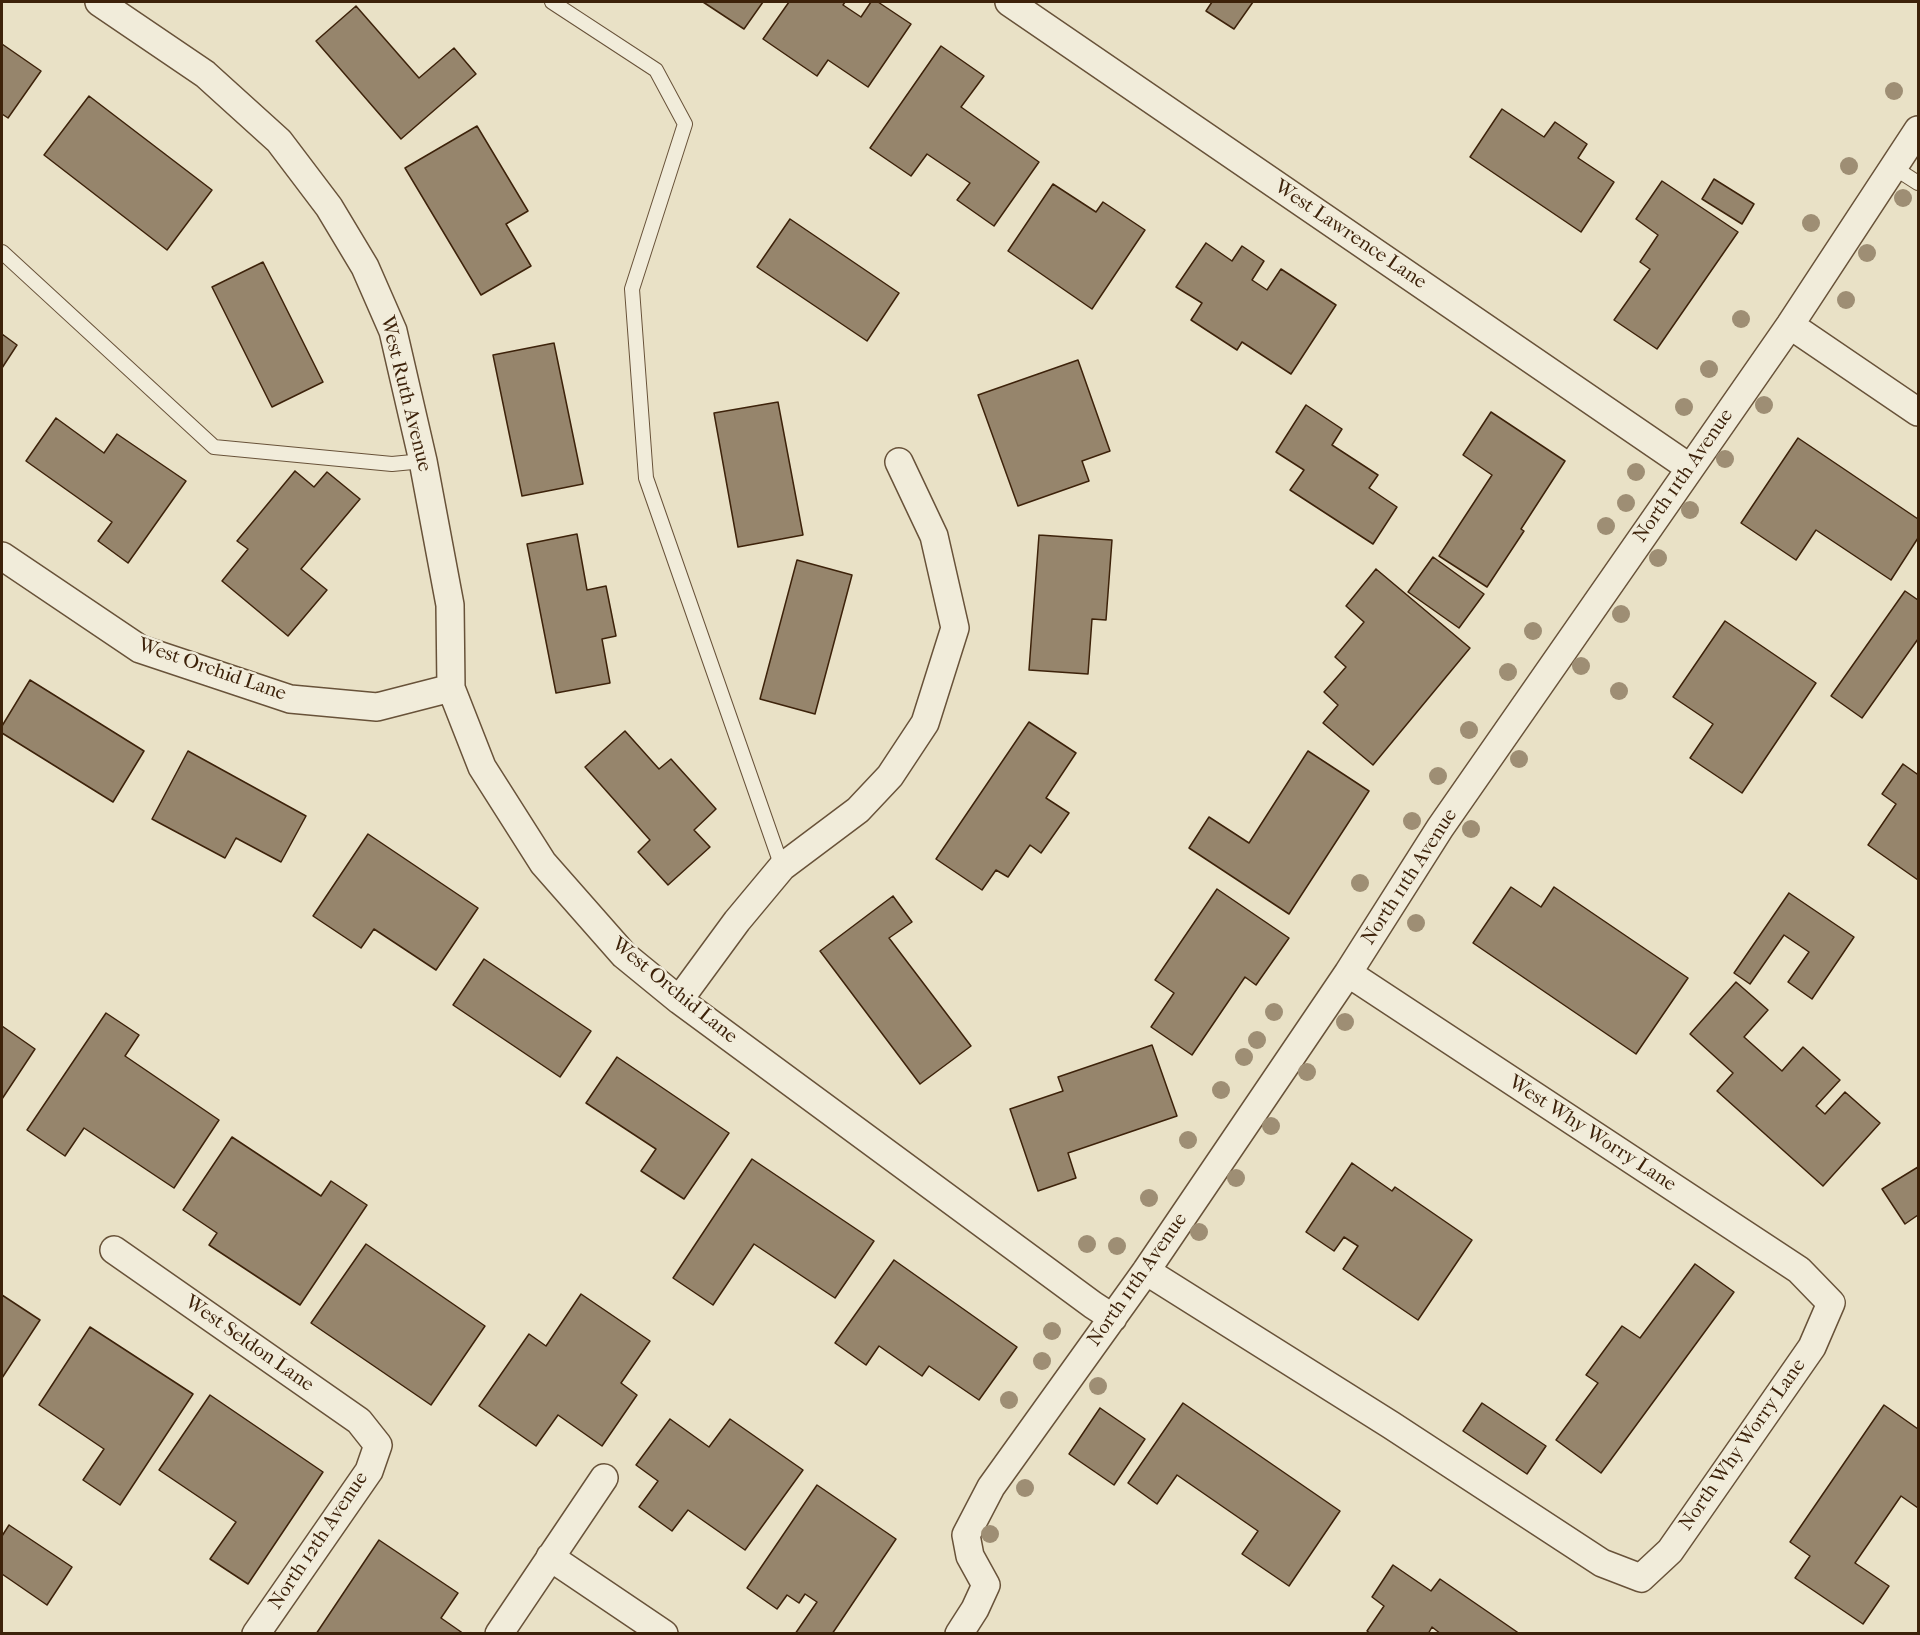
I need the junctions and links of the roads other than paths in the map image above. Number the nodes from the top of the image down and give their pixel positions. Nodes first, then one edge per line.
1 (99, 2) edge
2 (552, 2) edge
3 (1009, 2) edge
4 (1918, 130) edge
5 (1893, 167) junction
6 (1918, 183) edge
7 (2, 252) edge
8 (1790, 325) junction
9 (1918, 412) edge
10 (423, 462) junction
11 (899, 462) dead end
12 (1690, 468) junction
13 (2, 556) edge
14 (452, 688) junction
15 (782, 867) junction
16 (1348, 973) junction
17 (679, 1000) junction
18 (114, 1250) dead end
19 (1146, 1271) junction
20 (1831, 1302) joint
21 (1113, 1318) junction
22 (378, 1445) joint
23 (604, 1478) dead end
24 (550, 1557) junction
25 (256, 1634) edge
26 (499, 1634) edge
27 (664, 1634) edge
28 (959, 1634) edge

1 - 10 street, West Ruth Avenue
2 - 15 lane
3 - 12 street, West Lawrence Lane
4 - 5 street, North 11th Avenue
5 - 6 lane
5 - 8 street, North 11th Avenue
7 - 10 lane
8 - 9 street
8 - 12 street, North 11th Avenue
10 - 14 street, West Ruth Avenue
11 - 15 street
12 - 16 street, North 11th Avenue
13 - 14 street, West Orchid Lane
14 - 17 street, West Orchid Lane
15 - 17 street
16 - 19 street, North 11th Avenue
16 - 20 street, West Why Worry Lane
17 - 21 street, West Orchid Lane
18 - 22 street, West Seldon Lane
19 - 20 street, North Why Worry Lane
19 - 21 street, North 11th Avenue
21 - 28 street, North 11th Avenue
22 - 25 street, North 12th Avenue
23 - 24 street
24 - 26 street
24 - 27 street

